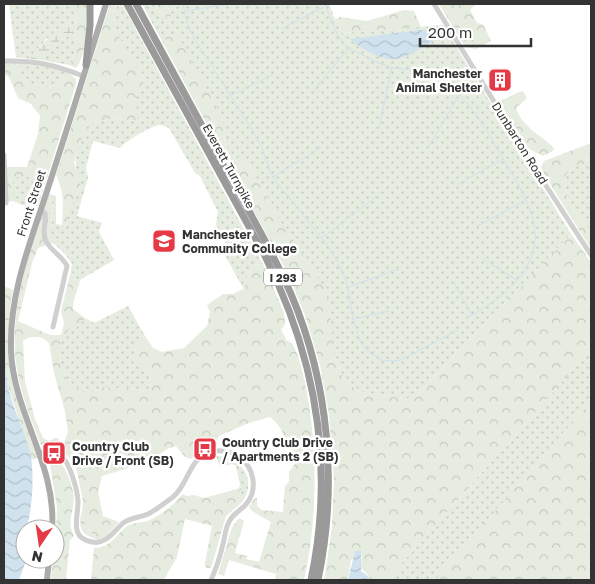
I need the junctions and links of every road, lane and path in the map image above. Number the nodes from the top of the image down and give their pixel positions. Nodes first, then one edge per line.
1 (90, 4) edge
2 (106, 4) edge
3 (127, 4) edge
4 (136, 4) edge
5 (434, 4) edge
6 (4, 61) edge
7 (86, 65) junction
8 (83, 76) junction
9 (4, 155) edge
10 (6, 203) dead end
11 (41, 211) junction
12 (591, 255) edge
13 (53, 327) dead end
14 (40, 452) junction
15 (53, 519) edge
16 (211, 580) edge
17 (311, 580) edge
18 (318, 580) edge

1 - 7 highway
2 - 7 main road, Front Street
3 - 17 highway, Everett Turnpike / I 293
4 - 18 highway, Everett Turnpike / I 293
5 - 12 street, Dunbarton Road
6 - 8 street
7 - 8 main road, Front Street
8 - 11 main road, Front Street
9 - 10 street
11 - 13 street
11 - 14 main road, Front Street
14 - 15 main road, Front Street
14 - 16 street

